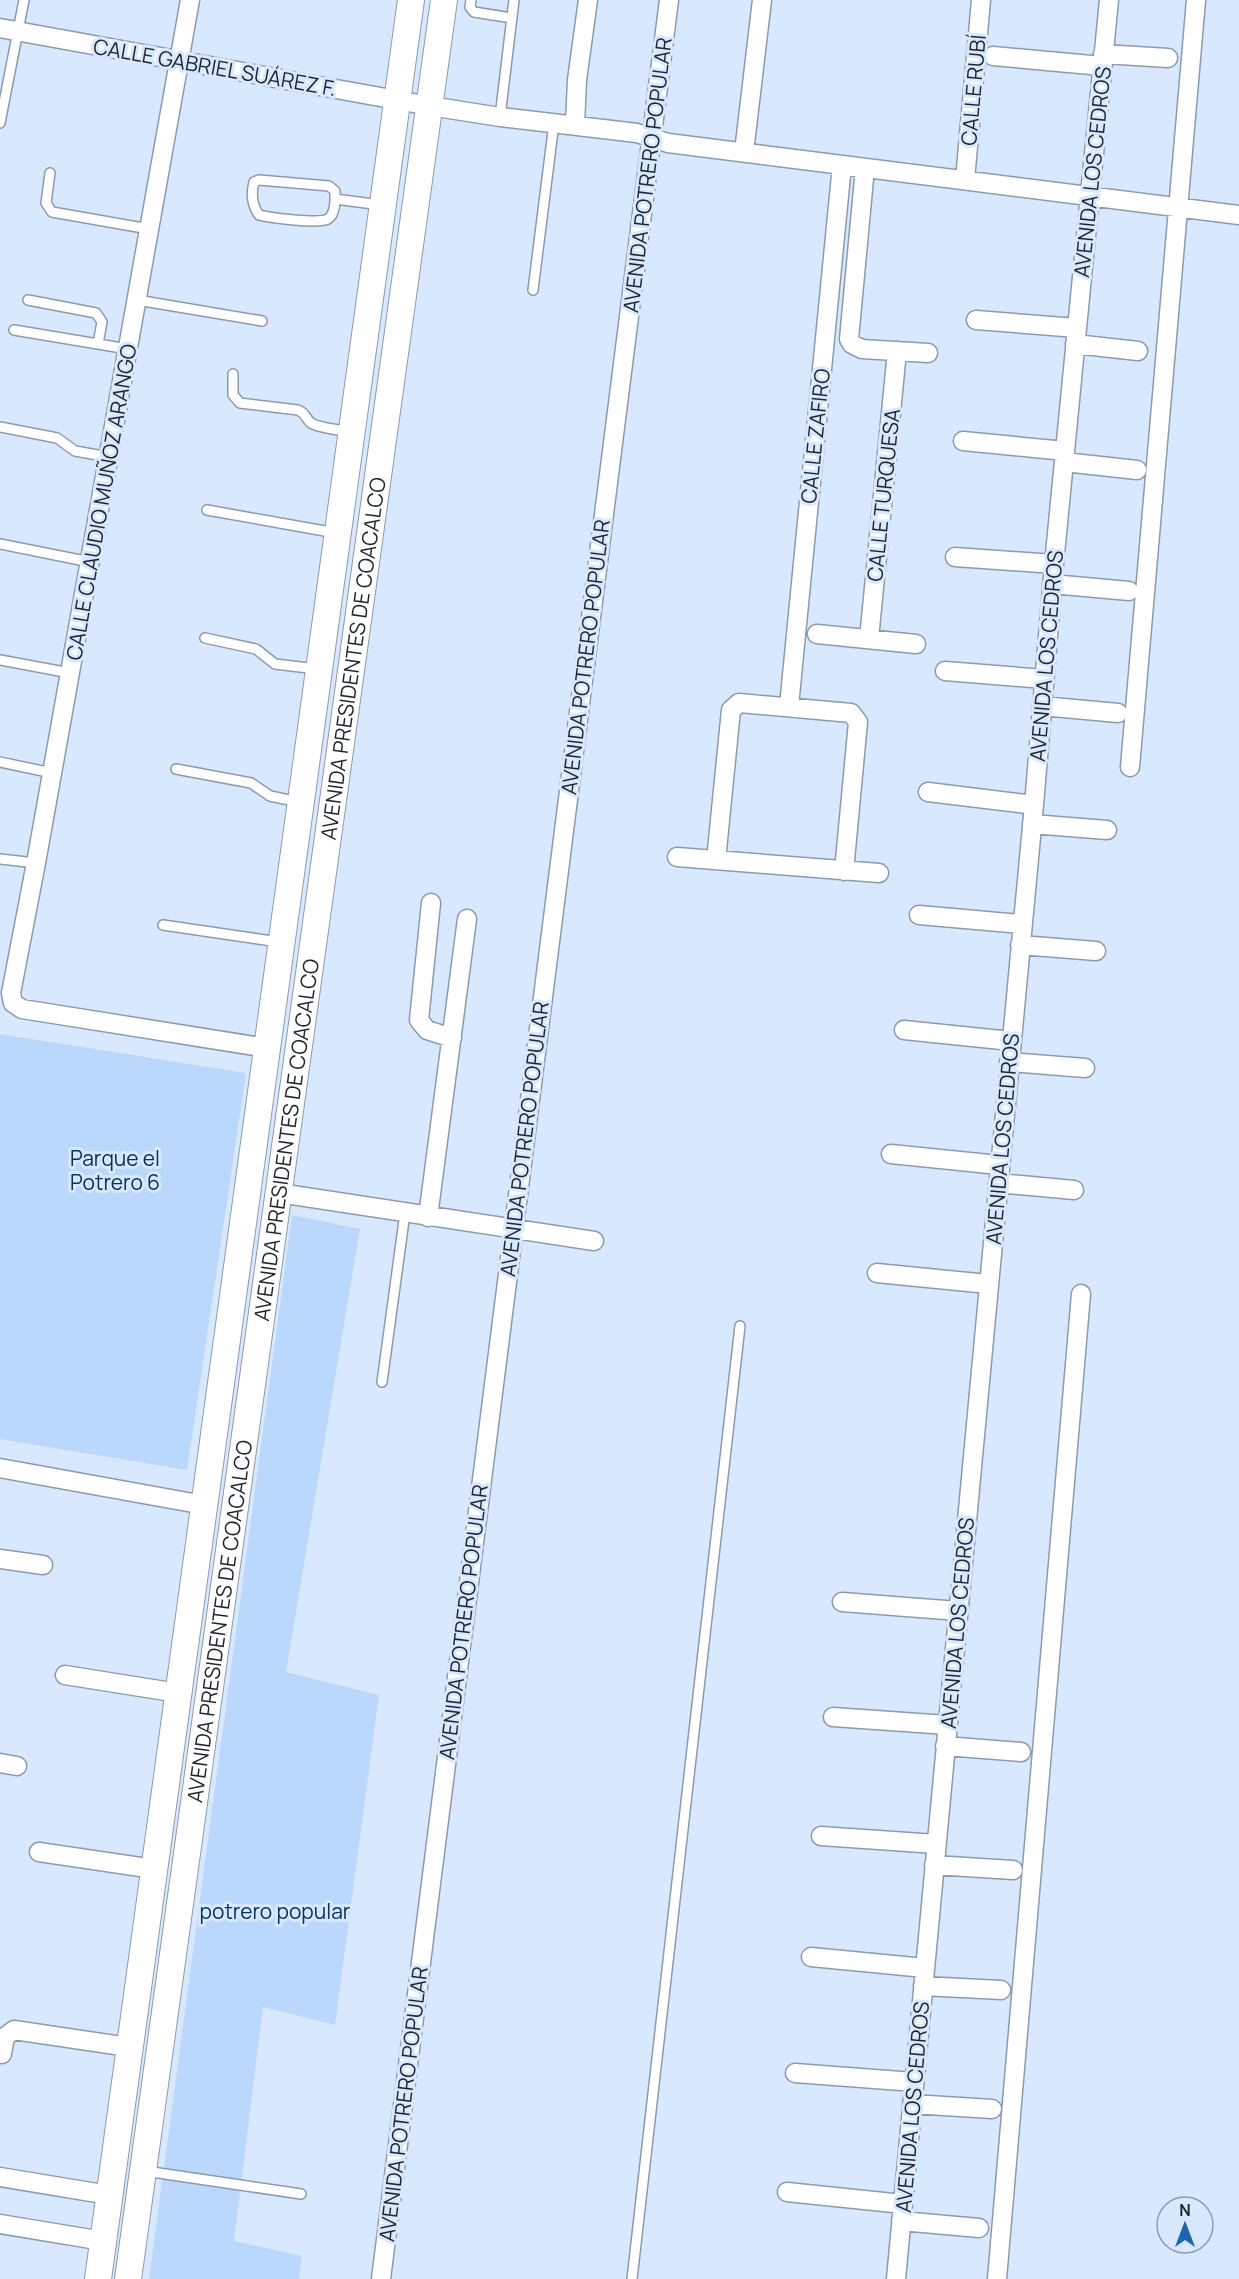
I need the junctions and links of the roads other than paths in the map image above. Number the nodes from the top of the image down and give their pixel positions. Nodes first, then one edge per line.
1 (24, 0) edge
2 (190, 0) edge
3 (411, 0) edge
4 (444, 0) edge
5 (471, 0) edge
6 (514, 0) edge
7 (588, 0) edge
8 (669, 0) edge
9 (762, 0) edge
10 (981, 0) edge
11 (1109, 0) edge
12 (1196, 0) edge
13 (512, 18) junction
14 (0, 28) edge
15 (18, 32) junction
16 (993, 56) dead end
17 (1167, 58) dead end
18 (1103, 60) junction
19 (179, 62) junction
20 (398, 99) junction
21 (430, 106) junction
22 (500, 117) junction
23 (0, 123) edge
24 (554, 123) junction
25 (575, 125) junction
26 (652, 138) junction
27 (744, 152) junction
28 (842, 165) junction
29 (865, 168) junction
30 (50, 172) dead end
31 (965, 180) junction
32 (1089, 196) junction
33 (335, 198) junction
34 (383, 205) junction
35 (1179, 206) junction
36 (1239, 215) edge
37 (149, 229) junction
38 (533, 290) dead end
39 (28, 300) dead end
40 (137, 300) junction
41 (976, 320) dead end
42 (262, 321) dead end
43 (14, 330) dead end
44 (1076, 336) junction
45 (98, 345) junction
46 (128, 350) junction
47 (897, 351) junction
48 (1138, 351) dead end
49 (928, 353) dead end
50 (233, 374) dead end
51 (0, 427) edge
52 (352, 432) junction
53 (963, 441) dead end
54 (1065, 456) junction
55 (109, 457) junction
56 (1137, 470) dead end
57 (207, 510) dead end
58 (338, 533) junction
59 (0, 544) edge
60 (955, 557) dead end
61 (90, 562) junction
62 (1054, 564) junction
63 (1052, 585) junction
64 (1129, 591) dead end
65 (817, 634) dead end
66 (205, 638) dead end
67 (869, 639) junction
68 (916, 644) dead end
69 (0, 660) edge
70 (320, 669) junction
71 (945, 671) dead end
72 (70, 673) junction
73 (1044, 680) junction
74 (789, 706) junction
75 (1041, 706) junction
76 (1118, 713) dead end
77 (0, 762) edge
78 (1130, 767) dead end
79 (176, 768) dead end
80 (52, 772) junction
81 (928, 792) dead end
82 (301, 802) junction
83 (1034, 805) junction
84 (1032, 825) junction
85 (1107, 830) dead end
86 (677, 857) dead end
87 (0, 859) edge
88 (716, 860) junction
89 (36, 863) junction
90 (844, 872) junction
91 (879, 873) dead end
92 (431, 903) dead end
93 (919, 915) dead end
94 (467, 919) dead end
95 (1021, 924) junction
96 (163, 925) dead end
97 (282, 943) junction
98 (1020, 945) junction
99 (1096, 951) dead end
100 (8, 996) edge
101 (904, 1030) dead end
102 (452, 1038) junction
103 (1011, 1041) junction
104 (267, 1048) junction
105 (1009, 1062) junction
106 (1085, 1068) dead end
107 (891, 1154) dead end
108 (998, 1174) junction
109 (1074, 1190) dead end
110 (279, 1193) junction
111 (405, 1213) junction
112 (428, 1217) junction
113 (512, 1229) junction
114 (594, 1241) dead end
115 (877, 1273) dead end
116 (988, 1284) junction
117 (1081, 1294) dead end
118 (232, 1300) junction
119 (263, 1304) junction
120 (740, 1326) dead end
121 (382, 1382) dead end
122 (0, 1468) edge
123 (204, 1505) junction
124 (0, 1559) edge
125 (43, 1566) dead end
126 (842, 1602) dead end
127 (958, 1611) junction
128 (65, 1675) dead end
129 (178, 1693) junction
130 (833, 1717) dead end
131 (947, 1725) junction
132 (945, 1746) junction
133 (1021, 1752) dead end
134 (170, 1755) junction
135 (200, 1758) junction
136 (822, 1836) dead end
137 (936, 1844) junction
138 (39, 1852) dead end
139 (934, 1864) junction
140 (154, 1869) junction
141 (1013, 1870) dead end
142 (811, 1957) dead end
143 (924, 1977) junction
144 (1000, 1990) dead end
145 (129, 2047) junction
146 (2, 2054) dead end
147 (795, 2073) dead end
148 (914, 2082) junction
149 (912, 2104) junction
150 (992, 2109) dead end
151 (143, 2170) junction
152 (0, 2177) edge
153 (788, 2192) dead end
154 (301, 2194) dead end
155 (109, 2195) junction
156 (902, 2212) junction
157 (0, 2224) edge
158 (979, 2228) dead end
159 (103, 2241) junction
160 (98, 2279) edge
161 (128, 2279) edge
162 (381, 2279) edge
163 (632, 2279) edge
164 (896, 2279) edge
165 (997, 2279) edge

1 - 15 lane
2 - 19 street, CALLE CLAUDIO MUÑOZ ARANGO
3 - 20 street, AVENIDA PRESIDENTES DE COACALCO
4 - 21 street, AVENIDA PRESIDENTES DE COACALCO
5 - 13 lane
6 - 13 lane
7 - 25 street
8 - 26 street, AVENIDA POTRERO POPULAR
9 - 27 street
10 - 31 street, CALLE RUBÍ
11 - 18 street, AVENIDA LOS CEDROS
12 - 35 street
13 - 22 lane
14 - 15 street, CALLE GABRIEL SUÁREZ F.
15 - 19 street, CALLE GABRIEL SUÁREZ F.
15 - 23 lane
16 - 18 street
17 - 18 street
18 - 32 street, AVENIDA LOS CEDROS
19 - 20 street, CALLE GABRIEL SUÁREZ F.
19 - 37 street, CALLE CLAUDIO MUÑOZ ARANGO
20 - 21 street, CALLE GABRIEL SUÁREZ F.
20 - 34 street, AVENIDA PRESIDENTES DE COACALCO
21 - 22 street, CALLE GABRIEL SUÁREZ F.
21 - 110 street, AVENIDA PRESIDENTES DE COACALCO
22 - 24 street, CALLE GABRIEL SUÁREZ F.
24 - 25 street, CALLE GABRIEL SUÁREZ F.
24 - 38 lane
25 - 26 street, CALLE GABRIEL SUÁREZ F.
26 - 27 street, CALLE GABRIEL SUÁREZ F.
26 - 113 street, AVENIDA POTRERO POPULAR
27 - 28 street, CALLE GABRIEL SUÁREZ F.
28 - 29 street, CALLE GABRIEL SUÁREZ F.
28 - 74 street, CALLE ZAFIRO
29 - 31 street, CALLE GABRIEL SUÁREZ F.
29 - 47 street
30 - 37 lane
31 - 32 street, CALLE GABRIEL SUÁREZ F.
32 - 35 street, CALLE GABRIEL SUÁREZ F.
32 - 44 street, AVENIDA LOS CEDROS
33 - 33 lane
33 - 34 lane
34 - 52 street, AVENIDA PRESIDENTES DE COACALCO
35 - 36 street, CALLE GABRIEL SUÁREZ F.
35 - 78 street
37 - 40 street, CALLE CLAUDIO MUÑOZ ARANGO
39 - 45 lane
40 - 42 lane
40 - 46 street, CALLE CLAUDIO MUÑOZ ARANGO
41 - 44 street
43 - 45 lane
44 - 48 street
44 - 54 street, AVENIDA LOS CEDROS
45 - 46 lane
46 - 55 street, CALLE CLAUDIO MUÑOZ ARANGO
47 - 49 street
47 - 67 street, CALLE TURQUESA
50 - 52 lane
51 - 55 lane
52 - 58 street, AVENIDA PRESIDENTES DE COACALCO
53 - 54 street
54 - 56 street
54 - 62 street, AVENIDA LOS CEDROS
55 - 61 street, CALLE CLAUDIO MUÑOZ ARANGO
57 - 58 lane
58 - 70 street, AVENIDA PRESIDENTES DE COACALCO
59 - 61 lane
60 - 62 street
61 - 72 street, CALLE CLAUDIO MUÑOZ ARANGO
62 - 63 street, AVENIDA LOS CEDROS
63 - 64 street
63 - 73 street, AVENIDA LOS CEDROS
65 - 67 street
66 - 70 lane
67 - 68 street
69 - 72 lane
70 - 82 street, AVENIDA PRESIDENTES DE COACALCO
71 - 73 street
72 - 80 street, CALLE CLAUDIO MUÑOZ ARANGO
73 - 75 street, AVENIDA LOS CEDROS
74 - 88 street
74 - 90 street
75 - 76 street
75 - 83 street, AVENIDA LOS CEDROS
77 - 80 lane
79 - 82 lane
80 - 89 street, CALLE CLAUDIO MUÑOZ ARANGO
81 - 83 street
82 - 97 street, AVENIDA PRESIDENTES DE COACALCO
83 - 84 street, AVENIDA LOS CEDROS
84 - 85 street
84 - 95 street, AVENIDA LOS CEDROS
86 - 88 street
87 - 89 lane
88 - 90 street
89 - 100 street, CALLE CLAUDIO MUÑOZ ARANGO
90 - 91 street
92 - 102 street
93 - 95 street
94 - 102 street
95 - 98 street, AVENIDA LOS CEDROS
96 - 97 lane
97 - 104 street, AVENIDA PRESIDENTES DE COACALCO
98 - 99 street
98 - 103 street, AVENIDA LOS CEDROS
100 - 104 street
101 - 103 street
102 - 112 street
103 - 105 street, AVENIDA LOS CEDROS
104 - 118 street, AVENIDA PRESIDENTES DE COACALCO
105 - 106 street
105 - 108 street, AVENIDA LOS CEDROS
107 - 108 street
108 - 109 street
108 - 116 street, AVENIDA LOS CEDROS
110 - 111 street
110 - 119 street, AVENIDA PRESIDENTES DE COACALCO
111 - 112 street
111 - 121 lane
112 - 113 street
113 - 114 street
113 - 162 street, AVENIDA POTRERO POPULAR
115 - 116 street
116 - 127 street, AVENIDA LOS CEDROS
117 - 165 street
118 - 119 street
118 - 123 street, AVENIDA PRESIDENTES DE COACALCO
119 - 135 street, AVENIDA PRESIDENTES DE COACALCO
120 - 163 lane
122 - 123 street
123 - 129 street, AVENIDA PRESIDENTES DE COACALCO
124 - 125 street
126 - 127 street
127 - 131 street, AVENIDA LOS CEDROS
128 - 129 street
129 - 134 street, AVENIDA PRESIDENTES DE COACALCO
130 - 131 street
131 - 132 street, AVENIDA LOS CEDROS
132 - 133 street
132 - 137 street, AVENIDA LOS CEDROS
134 - 135 street
134 - 140 street, AVENIDA PRESIDENTES DE COACALCO
135 - 151 street, AVENIDA PRESIDENTES DE COACALCO
136 - 137 street
137 - 139 street, AVENIDA LOS CEDROS
138 - 140 street
139 - 141 street
139 - 143 street, AVENIDA LOS CEDROS
140 - 145 street, AVENIDA PRESIDENTES DE COACALCO
142 - 143 street
143 - 144 street
143 - 148 street, AVENIDA LOS CEDROS
145 - 146 street
145 - 155 street, AVENIDA PRESIDENTES DE COACALCO
147 - 148 street
148 - 149 street, AVENIDA LOS CEDROS
149 - 150 street
149 - 156 street, AVENIDA LOS CEDROS
151 - 154 lane
151 - 161 street, AVENIDA PRESIDENTES DE COACALCO
152 - 155 street
153 - 156 street
155 - 159 street, AVENIDA PRESIDENTES DE COACALCO
156 - 158 street
156 - 164 street, AVENIDA LOS CEDROS
157 - 159 street
159 - 160 street, AVENIDA PRESIDENTES DE COACALCO

